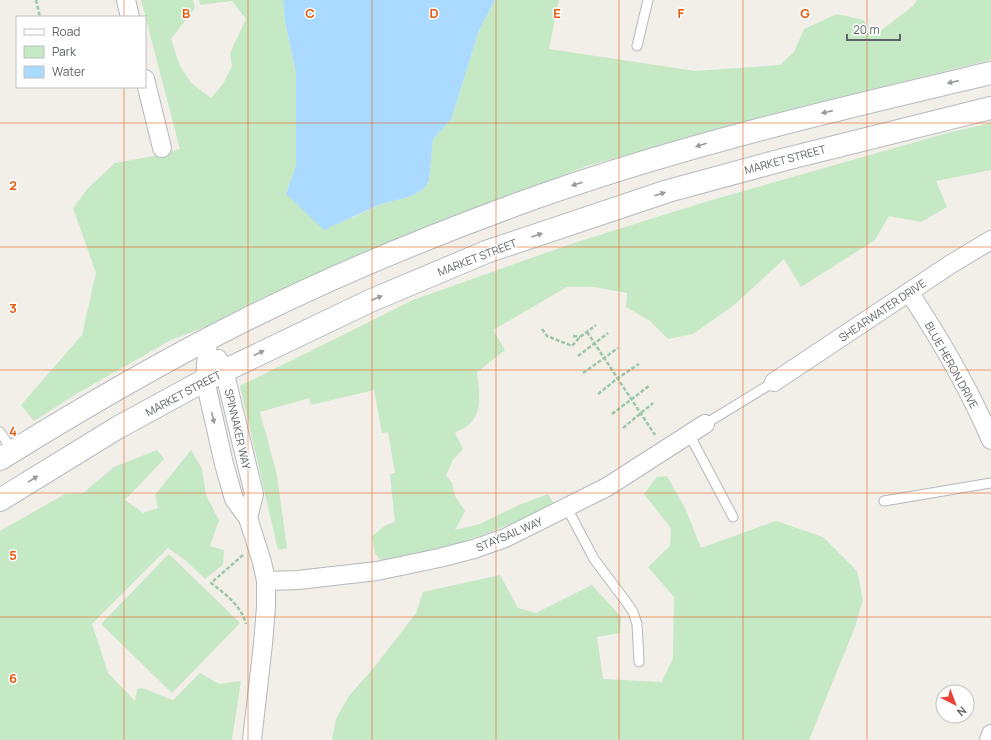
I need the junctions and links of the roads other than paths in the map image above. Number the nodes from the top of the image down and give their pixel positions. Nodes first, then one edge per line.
1 (126, 0) edge
2 (648, 0) edge
3 (130, 16) edge
4 (637, 46) dead end
5 (991, 73) edge
6 (146, 83) edge
7 (991, 108) edge
8 (162, 148) dead end
9 (991, 240) edge
10 (909, 292) junction
11 (208, 339) junction
12 (215, 375) junction
13 (774, 382) joint
14 (705, 424) joint
15 (0, 432) edge
16 (689, 434) junction
17 (991, 440) edge
18 (6, 455) edge
19 (991, 483) edge
20 (0, 500) edge
21 (884, 501) dead end
22 (567, 508) junction
23 (733, 517) dead end
24 (266, 581) junction
25 (639, 662) dead end
26 (991, 734) edge
27 (252, 740) edge
28 (989, 740) edge

1 - 3 street
2 - 4 lane
5 -> 11 main road
6 - 8 street
12 -> 7 main road, MARKET STREET
9 - 10 street, SHEARWATER DRIVE
10 - 13 street, SHEARWATER DRIVE
10 - 17 street, BLUE HERON DRIVE
11 - 12 street, SPINNAKER WAY
11 - 18 main road
20 -> 12 main road, MARKET STREET
12 - 24 street, SPINNAKER WAY
13 - 14 lane
14 - 16 street, STAYSAIL WAY
15 - 18 lane
16 - 22 street, STAYSAIL WAY
16 - 23 lane
19 - 21 lane
22 - 24 street, STAYSAIL WAY
22 - 25 lane
24 - 27 street, SPINNAKER WAY
26 - 28 street

